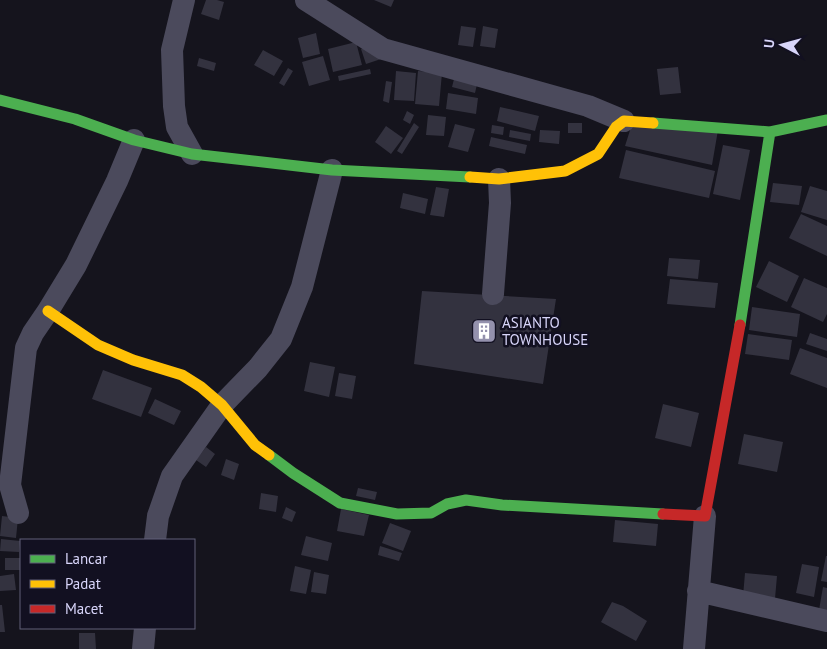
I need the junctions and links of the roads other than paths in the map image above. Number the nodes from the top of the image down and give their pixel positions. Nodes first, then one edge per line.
1 (184, 0) edge
2 (306, 0) edge
3 (0, 100) edge
4 (827, 120) edge
5 (624, 121) junction
6 (770, 132) junction
7 (134, 140) junction
8 (192, 154) junction
9 (332, 170) junction
10 (499, 179) junction
11 (493, 294) dead end
12 (48, 311) junction
13 (222, 405) junction
14 (18, 513) dead end
15 (705, 516) junction
16 (155, 539) edge
17 (698, 591) junction
18 (827, 621) edge
19 (694, 649) edge

1 - 8 street
2 - 5 street
3 - 7 street
4 - 6 street
5 - 6 street
5 - 10 street
6 - 15 street
7 - 8 street
7 - 12 street
8 - 9 street
9 - 10 street
9 - 13 street
10 - 11 street
12 - 13 street
12 - 14 street
13 - 15 street
13 - 16 street
15 - 17 street
17 - 18 street
17 - 19 street

